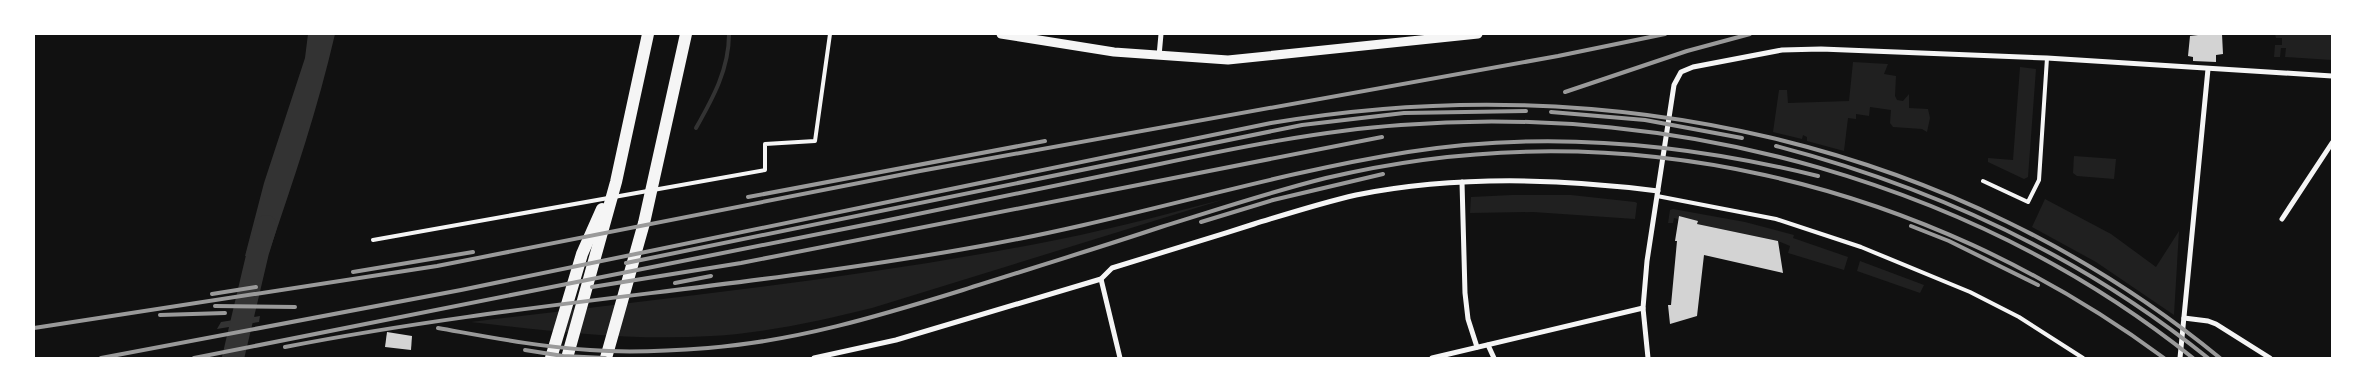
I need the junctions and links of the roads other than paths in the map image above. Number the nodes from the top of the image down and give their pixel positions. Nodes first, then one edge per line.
1 (648, 34) edge
2 (686, 34) edge
3 (830, 34) edge
4 (1001, 34) edge
5 (1161, 34) edge
6 (1478, 34) edge
7 (1159, 56) junction
8 (2047, 58) junction
9 (2208, 69) junction
10 (2332, 76) edge
11 (2332, 143) edge
12 (1983, 181) dead end
13 (616, 182) junction
14 (1462, 182) junction
15 (1658, 193) junction
16 (2282, 219) dead end
17 (373, 240) dead end
18 (1101, 279) junction
19 (1643, 308) junction
20 (2184, 318) junction
21 (1488, 345) junction
22 (1477, 347) junction
23 (551, 358) edge
24 (567, 358) edge
25 (606, 358) edge
26 (814, 358) edge
27 (1120, 358) edge
28 (1432, 358) edge
29 (1494, 358) edge
30 (1648, 358) edge
31 (2083, 358) edge
32 (2180, 358) edge
33 (2270, 358) edge

1 - 13 highway
2 - 25 highway
3 - 17 lane
4 - 7 street
5 - 7 street
6 - 7 street
8 - 9 street
8 - 12 lane
8 - 15 street
9 - 10 street
9 - 20 street
11 - 16 street
13 - 23 highway
13 - 24 highway
14 - 15 street
14 - 18 street
14 - 22 street
15 - 19 street
15 - 31 lane
18 - 26 street
18 - 27 street
19 - 21 street
19 - 30 street
20 - 32 street
20 - 33 street
21 - 22 street
21 - 29 street
22 - 28 street

